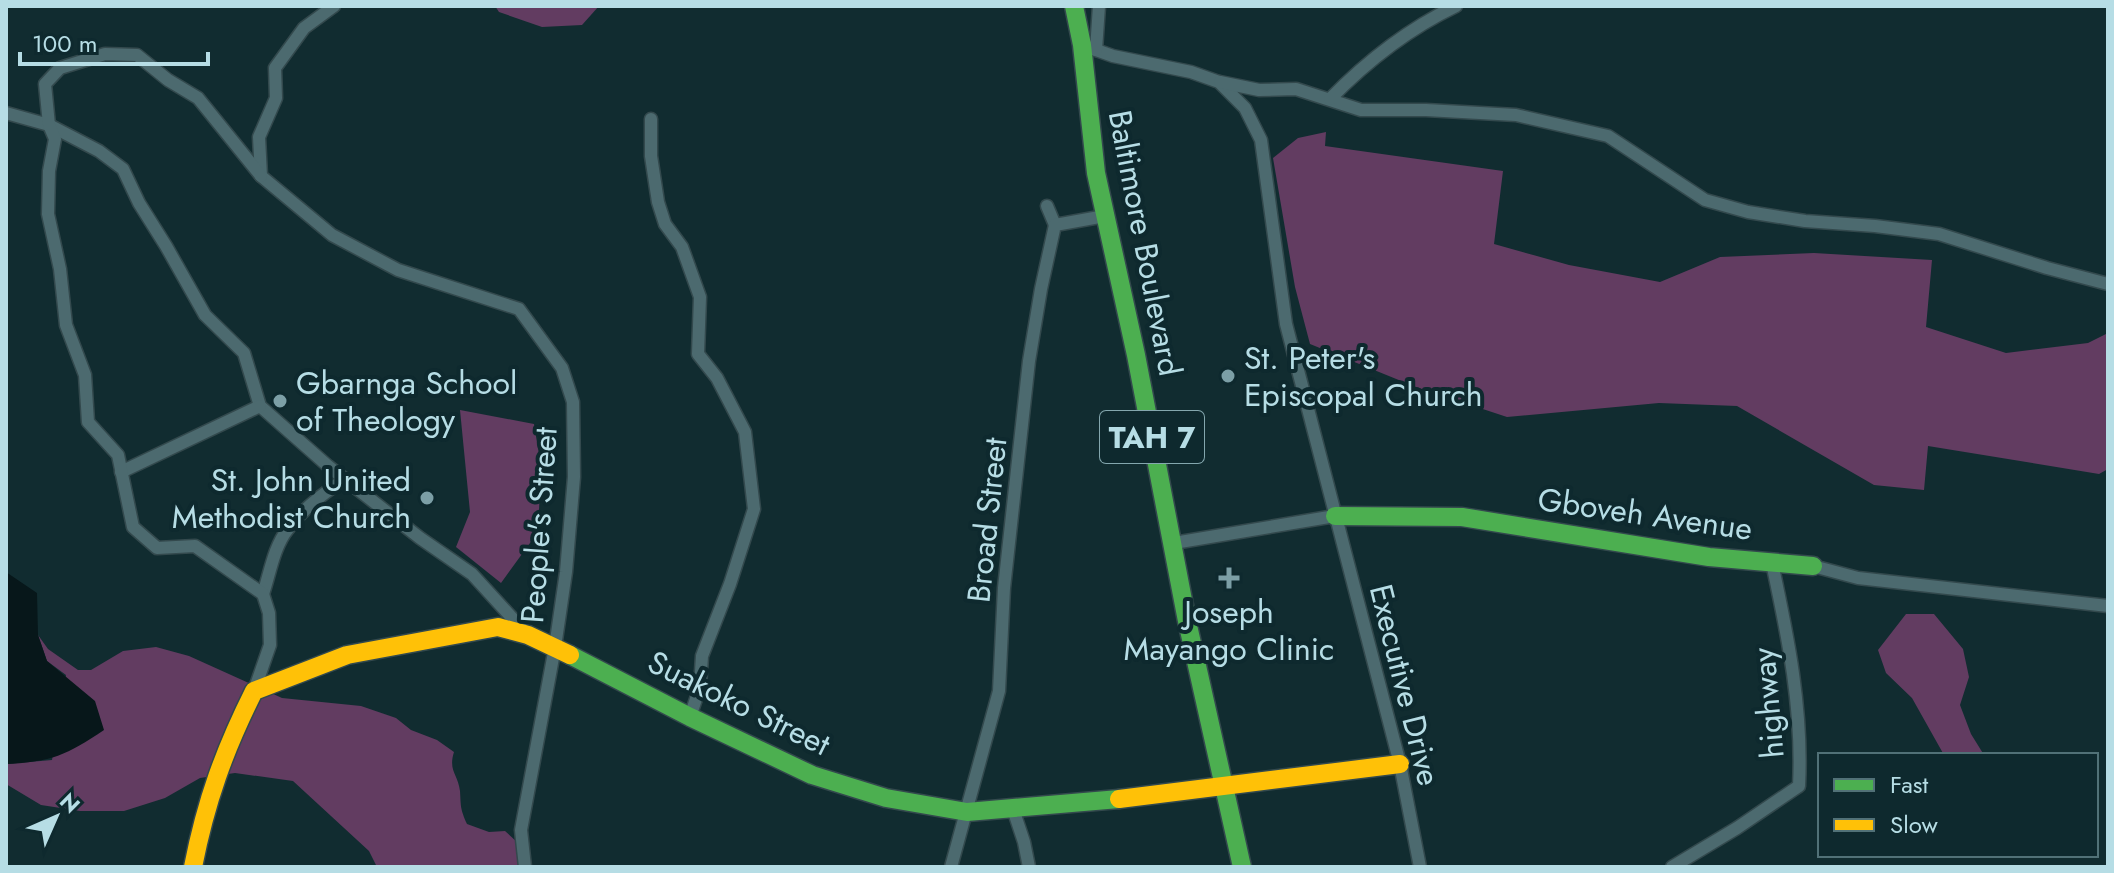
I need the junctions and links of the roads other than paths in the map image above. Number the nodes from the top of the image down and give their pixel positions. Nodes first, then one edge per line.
1 (334, 6) edge
2 (1074, 6) edge
3 (1099, 6) edge
4 (1456, 6) edge
5 (1089, 48) junction
6 (1219, 82) junction
7 (1330, 99) junction
8 (6, 113) edge
9 (651, 119) dead end
10 (49, 125) junction
11 (261, 176) junction
12 (1047, 206) dead end
13 (1105, 216) junction
14 (1055, 225) junction
15 (2108, 284) edge
16 (260, 406) junction
17 (121, 472) junction
18 (345, 479) junction
19 (1335, 516) junction
20 (1174, 543) junction
21 (1772, 563) junction
22 (1813, 566) joint
23 (263, 594) junction
24 (2108, 606) edge
25 (528, 635) junction
26 (555, 647) junction
27 (254, 691) junction
28 (690, 717) junction
29 (1400, 764) junction
30 (1223, 784) junction
31 (1012, 806) junction
32 (967, 812) junction
33 (193, 867) edge
34 (525, 867) edge
35 (951, 867) edge
36 (1029, 867) edge
37 (1242, 867) edge
38 (1420, 867) edge
39 (1672, 867) edge

1 - 11 street
2 - 5 main road, Baltimore Boulevard / TAH 7
3 - 5 street
4 - 7 street
5 - 6 street
5 - 13 main road, Baltimore Boulevard / TAH 7
6 - 7 street
6 - 19 street, Executive Drive
7 - 15 street
8 - 10 street
9 - 28 street
10 - 11 street, People's Street
10 - 16 street
10 - 17 street, People's Street
11 - 26 street, People's Street
12 - 14 street
13 - 14 street
13 - 20 main road, Baltimore Boulevard / TAH 7
14 - 32 street, Broad Street
16 - 17 street
16 - 18 street
17 - 23 street, People's Street
18 - 23 street
18 - 25 street
19 - 20 street, Gboveh Avenue
19 - 21 main road, Gboveh Avenue
19 - 29 street, Executive Drive
20 - 30 main road, Baltimore Boulevard / TAH 7
21 - 22 main road, Gboveh Avenue
21 - 39 street, highway
22 - 24 street, Gboveh Avenue
23 - 27 street
25 - 26 main road, Suakoko Street
25 - 27 main road, Suakoko Street
26 - 28 main road, Suakoko Street
26 - 34 street, People's Street
27 - 33 main road
28 - 32 main road, Suakoko Street
29 - 30 main road, Suakoko Street
29 - 38 street, Executive Drive
30 - 31 main road, Suakoko Street
30 - 37 main road, Baltimore Boulevard / TAH 7
31 - 32 main road, Suakoko Street
31 - 36 street
32 - 35 street, Broad Street

